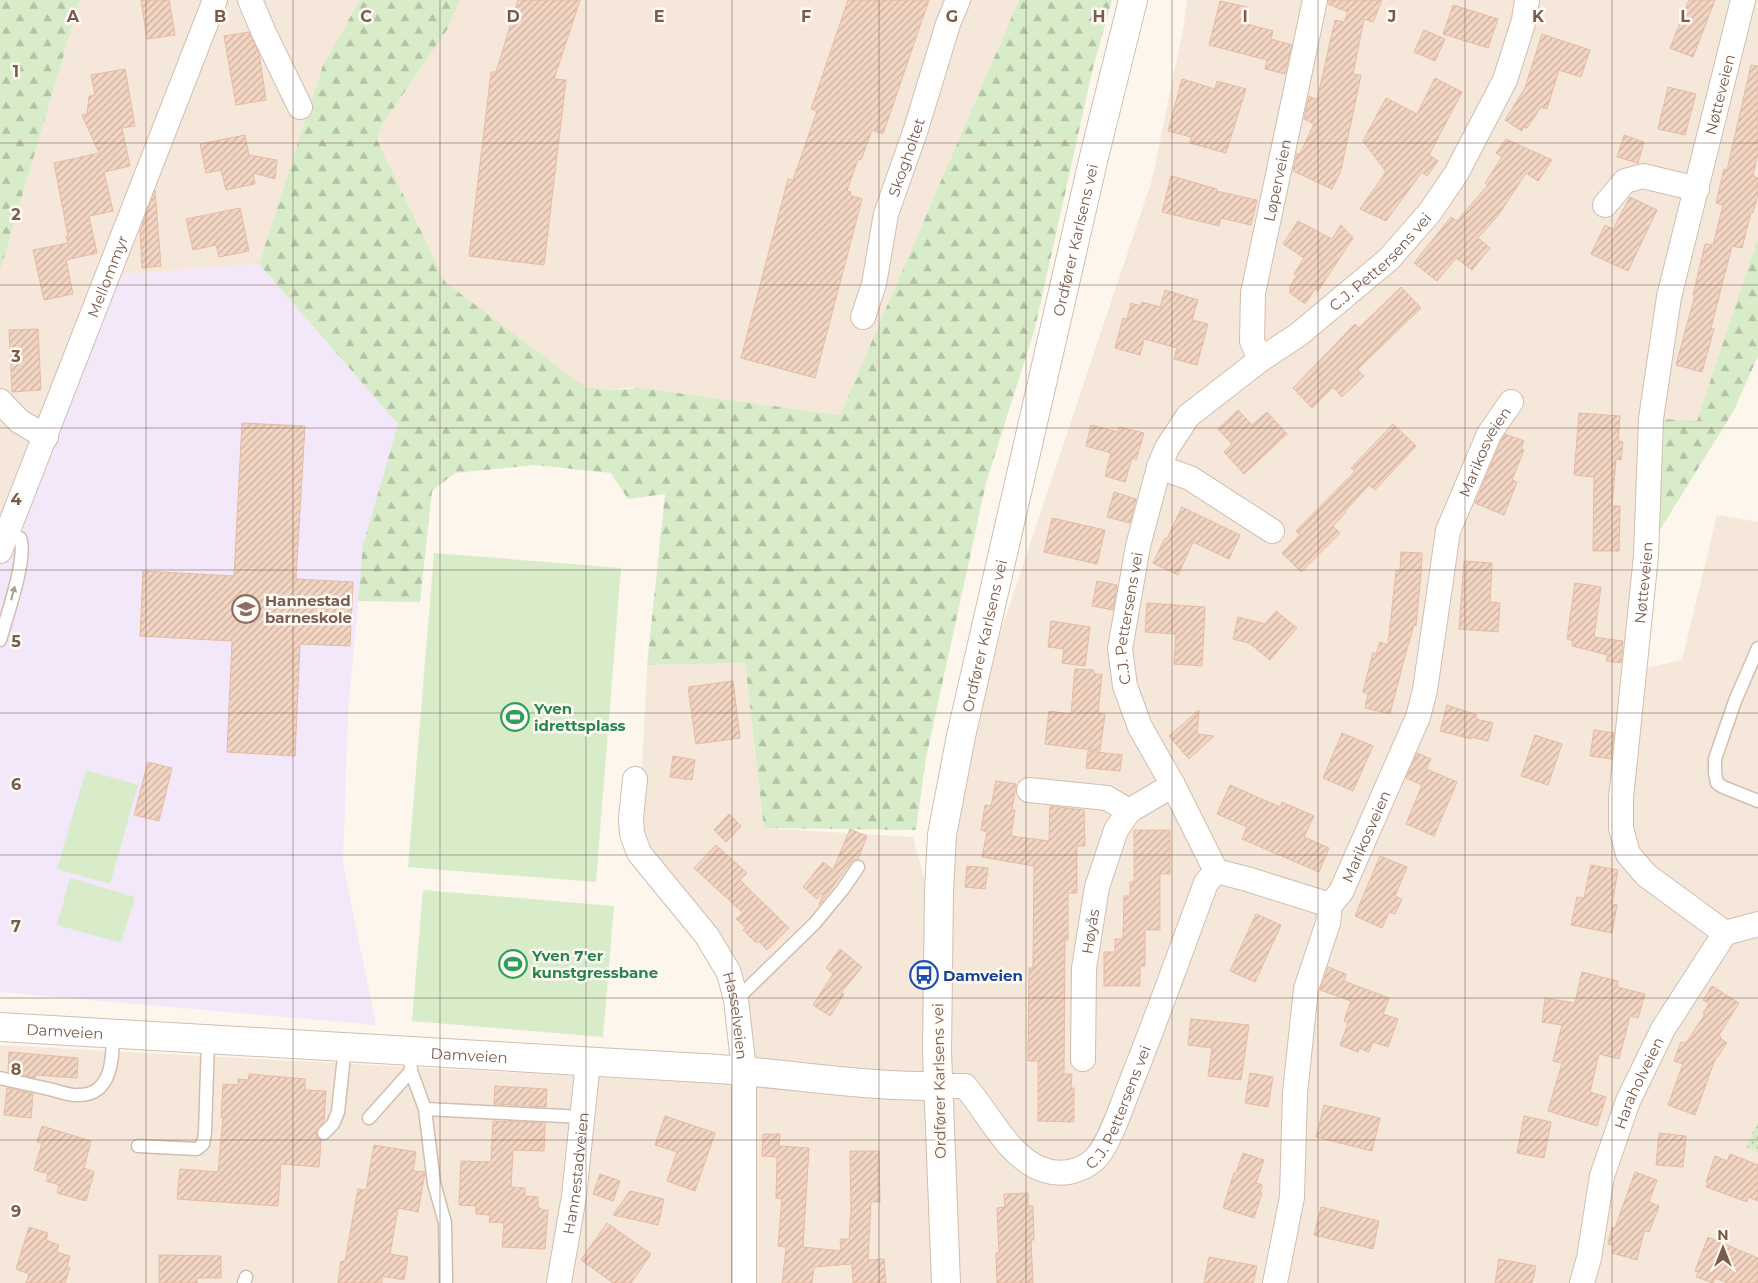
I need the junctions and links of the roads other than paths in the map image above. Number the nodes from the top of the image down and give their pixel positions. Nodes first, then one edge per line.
1 (215, 0) edge
2 (250, 0) edge
3 (958, 0) edge
4 (1133, 0) edge
5 (1315, 0) edge
6 (1527, 0) edge
7 (1743, 0) edge
8 (300, 108) dead end
9 (1697, 189) junction
10 (1605, 205) dead end
11 (864, 316) dead end
12 (1260, 360) junction
13 (0, 401) edge
14 (1511, 402) dead end
15 (46, 437) junction
16 (1158, 467) junction
17 (1272, 531) dead end
18 (4, 542) edge
19 (0, 640) edge
20 (1758, 648) edge
21 (635, 779) dead end
22 (1173, 785) junction
23 (1029, 790) dead end
24 (1758, 801) edge
25 (1128, 811) junction
26 (858, 867) dead end
27 (1216, 871) junction
28 (1330, 905) junction
29 (1758, 924) edge
30 (1725, 933) junction
31 (736, 1000) junction
32 (0, 1027) edge
33 (113, 1033) junction
34 (208, 1040) junction
35 (345, 1047) junction
36 (1083, 1059) dead end
37 (411, 1061) junction
38 (588, 1062) junction
39 (744, 1070) junction
40 (0, 1078) edge
41 (938, 1086) junction
42 (425, 1109) junction
43 (583, 1117) junction
44 (369, 1118) dead end
45 (324, 1133) dead end
46 (138, 1146) dead end
47 (446, 1283) edge
48 (559, 1283) edge
49 (744, 1283) edge
50 (946, 1283) edge
51 (1275, 1283) edge
52 (1582, 1283) edge

1 - 15 street, Mellommyr
2 - 8 street
3 - 11 street, Skogholtet
4 - 41 street, Ordfører Karlsens vei
5 - 12 street, Løperveien
6 - 12 street, C.J. Pettersens vei
7 - 9 street, Nøtteveien
9 - 10 street
9 - 30 street, Nøtteveien
12 - 16 street, C.J. Pettersens vei
13 - 15 street
14 - 28 street, Marikosveien
15 - 18 street, Mellommyr
16 - 17 street
16 - 22 street, C.J. Pettersens vei
19 -> 18 lane
20 - 24 lane
21 - 31 street, Hasselveien
22 - 25 street, Høyås
22 - 27 street, C.J. Pettersens vei
23 - 25 street
25 - 36 street, Høyås
26 - 31 lane
27 - 28 street
27 - 41 street, C.J. Pettersens vei
28 - 51 street, Marikosveien
29 - 30 street
30 - 52 street, Haraholveien
31 - 39 street, Hasselveien
32 - 33 street, Damveien
33 - 34 street, Damveien
33 - 40 lane
34 - 35 street, Damveien
34 - 46 lane
35 - 37 street, Damveien
35 - 45 lane
37 - 38 street, Damveien
37 - 42 lane
37 - 44 lane
38 - 39 street, Damveien
38 - 43 street, Hannestadveien
39 - 41 street, Damveien
39 - 49 street, Hasselveien
41 - 50 street, Ordfører Karlsens vei
42 - 43 lane
42 - 47 lane
43 - 48 street, Hannestadveien

